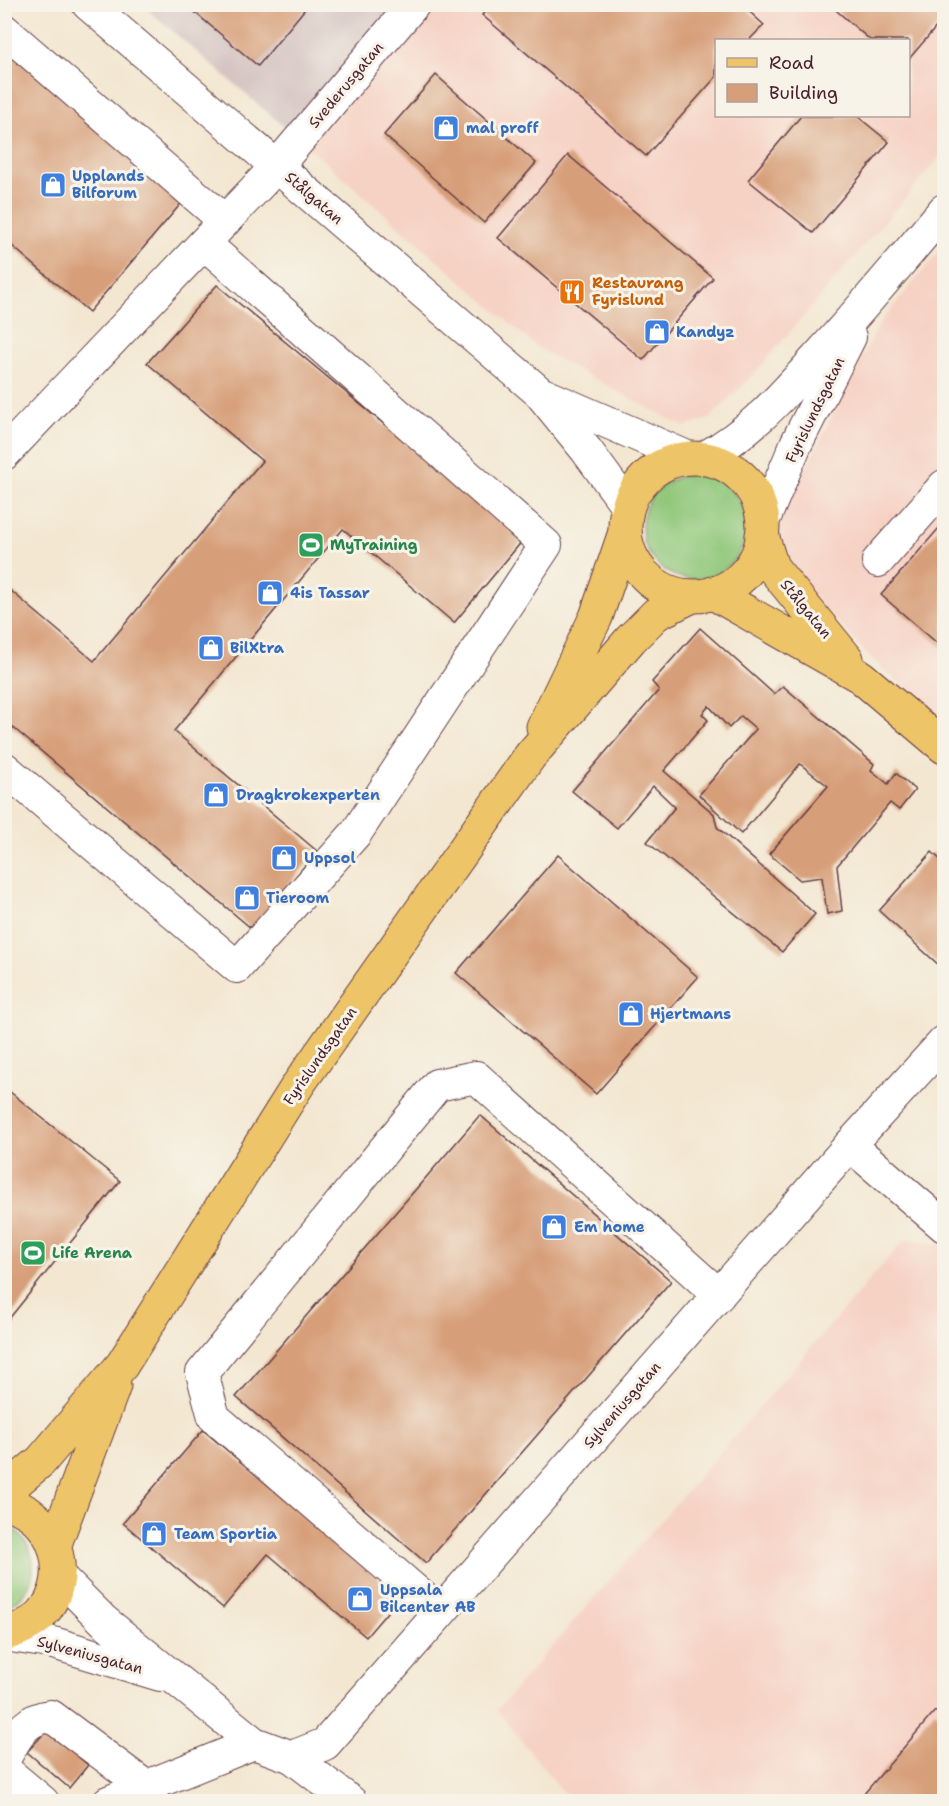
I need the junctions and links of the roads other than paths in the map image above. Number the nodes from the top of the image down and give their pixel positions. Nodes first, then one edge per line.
1 (88, 4) edge
2 (414, 4) edge
3 (4, 30) edge
4 (277, 166) junction
5 (945, 210) edge
6 (215, 232) junction
7 (870, 299) junction
8 (539, 392) junction
9 (4, 454) edge
10 (696, 458) junction
11 (942, 496) edge
12 (626, 519) junction
13 (763, 529) junction
14 (878, 561) dead end
15 (703, 594) junction
16 (861, 677) junction
17 (945, 747) edge
18 (530, 756) junction
19 (4, 768) edge
20 (945, 1042) edge
21 (850, 1145) junction
22 (945, 1226) edge
23 (719, 1295) junction
24 (122, 1365) junction
25 (4, 1492) edge
26 (4, 1503) edge
27 (55, 1544) junction
28 (59, 1576) junction
29 (440, 1612) junction
30 (4, 1635) edge
31 (175, 1680) junction
32 (254, 1743) junction
33 (292, 1757) junction
34 (4, 1760) edge
35 (145, 1786) junction
36 (43, 1802) edge
37 (108, 1802) edge
38 (351, 1802) edge

1 - 4 street, Stålgatan
2 - 4 street, Svederusgatan
3 - 6 street
4 - 6 street, Svederusgatan
4 - 8 street, Stålgatan
5 - 7 street, Fyrislundsgatan
6 - 9 street, Svederusgatan
6 - 19 street
7 - 10 street, Fyrislundsgatan
7 - 13 street, Fyrislundsgatan
8 - 10 street, Stålgatan
8 - 12 street, Stålgatan
10 - 12 main road
10 - 13 main road
11 - 14 street
12 - 15 main road
12 - 18 main road, Fyrislundsgatan
13 - 15 main road
13 - 16 main road, Stålgatan
15 - 16 main road, Stålgatan
15 - 18 main road, Fyrislundsgatan
16 - 17 main road, Stålgatan
18 - 24 main road, Fyrislundsgatan
20 - 21 street, Sylveniusgatan
21 - 22 street
21 - 23 street, Sylveniusgatan
23 - 29 street, Sylveniusgatan
23 - 29 street
24 - 25 main road, Fyrislundsgatan
24 - 27 main road, Fyrislundsgatan
26 - 27 main road
27 - 28 main road
28 - 30 main road
28 - 31 street, Sylveniusgatan
29 - 33 street, Sylveniusgatan
30 - 31 street, Sylveniusgatan
31 - 32 street, Sylveniusgatan
32 - 33 street, Sylveniusgatan
32 - 35 street
33 - 38 street, Sylveniusgatan
34 - 35 street
34 - 36 street
35 - 37 street

